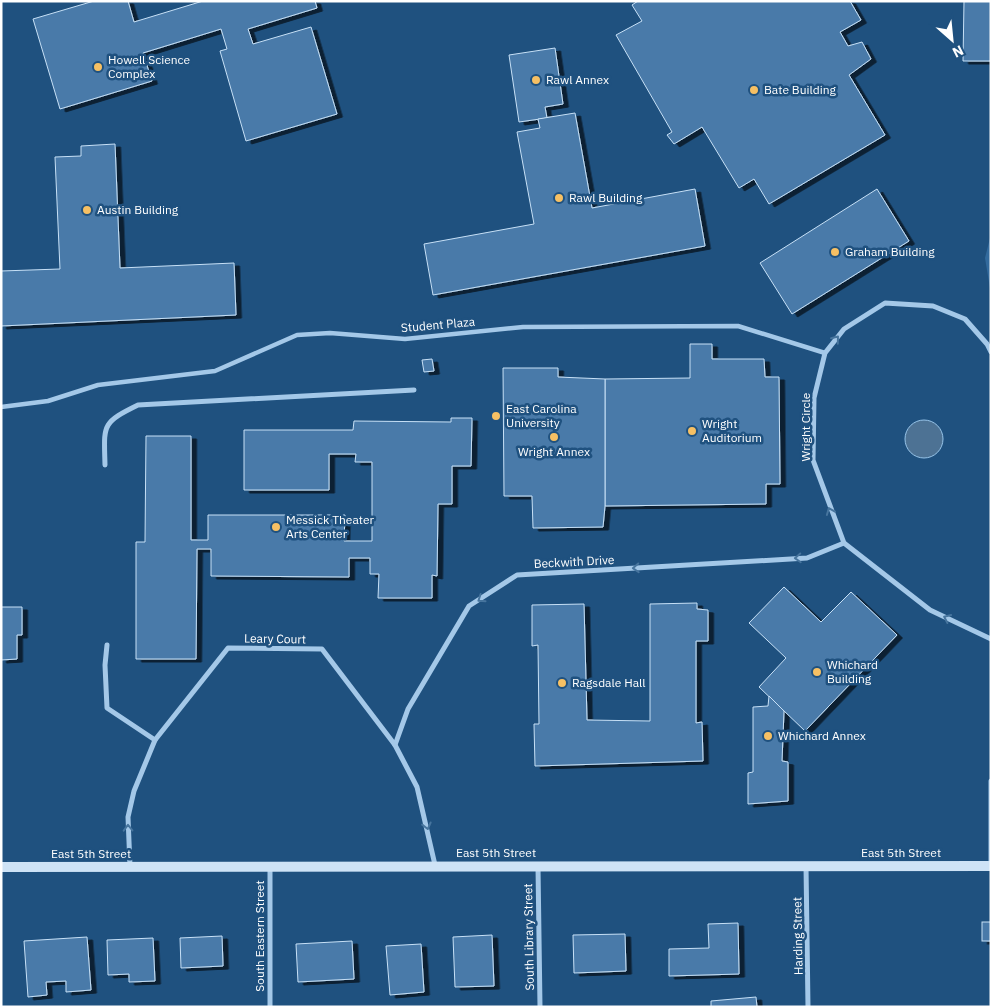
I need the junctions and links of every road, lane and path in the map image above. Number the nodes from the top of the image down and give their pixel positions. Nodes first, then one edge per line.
1 (991, 352) edge
2 (825, 353) junction
3 (414, 390) dead end
4 (1, 407) edge
5 (105, 465) dead end
6 (844, 543) junction
7 (991, 639) edge
8 (107, 645) dead end
9 (155, 740) junction
10 (395, 745) junction
11 (991, 781) edge
12 (991, 865) edge
13 (130, 866) junction
14 (270, 866) junction
15 (434, 866) junction
16 (538, 866) junction
17 (806, 866) junction
18 (1, 867) edge
19 (270, 1007) edge
20 (540, 1007) edge
21 (808, 1007) edge

2 -> 1 street, Wright Circle
2 - 4 street, Student Plaza
6 -> 2 street, Wright Circle
3 - 5 street
7 -> 6 street, Wright Circle
6 -> 10 street, Beckwith Drive
8 - 9 street
9 - 10 street, Leary Court
13 -> 9 street, Leary Court
10 -> 15 street, Leary Court
11 - 12 street
12 - 17 main road, East 5th Street
13 - 14 main road, East 5th Street
13 - 18 main road, East 5th Street
14 - 15 main road, East 5th Street
14 - 19 street, South Eastern Street
15 - 16 main road, East 5th Street
16 - 17 main road, East 5th Street
16 - 20 street, South Library Street
17 - 21 street, Harding Street

